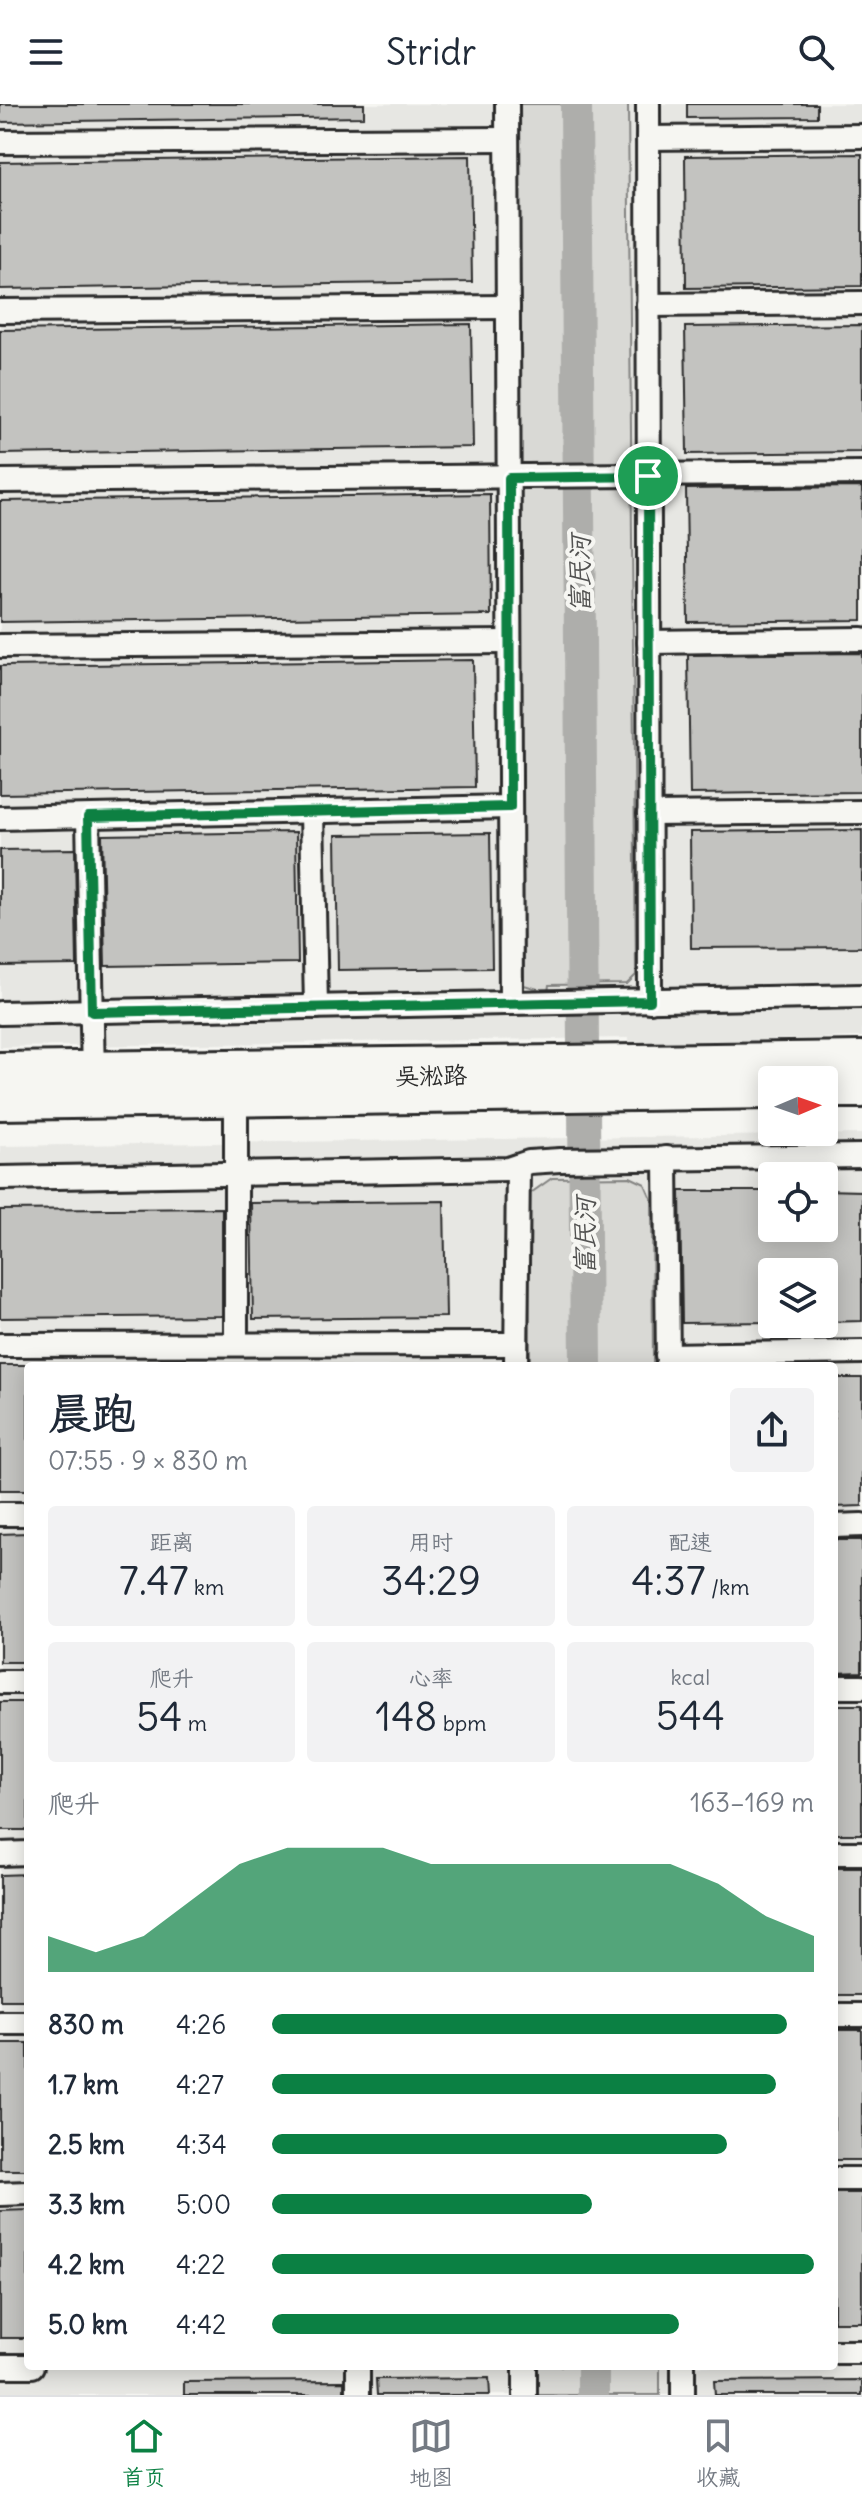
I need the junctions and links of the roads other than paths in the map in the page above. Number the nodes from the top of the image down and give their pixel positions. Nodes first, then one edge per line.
1 (507, 104) edge
2 (648, 104) edge
3 (862, 136) edge
4 (648, 138) junction
5 (507, 139) junction
6 (0, 142) edge
7 (862, 303) edge
8 (648, 305) junction
9 (508, 307) junction
10 (0, 311) edge
11 (862, 473) edge
12 (648, 476) junction
13 (509, 478) junction
14 (0, 481) edge
15 (862, 639) edge
16 (509, 642) junction
17 (649, 642) junction
18 (0, 646) edge
19 (510, 807) junction
20 (312, 812) junction
21 (862, 812) edge
22 (649, 814) junction
23 (88, 817) junction
24 (0, 818) edge
25 (862, 996) edge
26 (650, 1001) junction
27 (511, 1003) junction
28 (316, 1007) junction
29 (92, 1012) junction
30 (0, 1013) edge
31 (862, 1053) edge
32 (0, 1064) edge
33 (862, 1071) edge
34 (0, 1081) edge
35 (93, 1082) junction
36 (838, 1093) edge
37 (862, 1093) edge
38 (758, 1094) edge
39 (236, 1102) junction
40 (0, 1105) edge
41 (862, 1156) edge
42 (666, 1158) junction
43 (518, 1166) junction
44 (236, 1174) junction
45 (0, 1178) edge
46 (236, 1344) junction
47 (0, 1345) edge
48 (862, 1352) edge
49 (516, 1355) edge
50 (668, 1360) edge
51 (0, 1514) edge
52 (24, 1514) edge
53 (862, 1525) edge
54 (838, 1526) edge
55 (0, 1682) edge
56 (24, 1682) edge
57 (838, 1687) edge
58 (862, 1687) edge
59 (24, 1853) edge
60 (838, 1853) edge
61 (862, 1853) edge
62 (0, 1854) edge
63 (838, 2015) edge
64 (862, 2015) edge
65 (0, 2023) edge
66 (24, 2023) edge
67 (838, 2179) edge
68 (862, 2179) edge
69 (24, 2193) edge
70 (0, 2194) edge
71 (838, 2352) edge
72 (862, 2352) edge
73 (0, 2366) edge
74 (24, 2366) edge
75 (358, 2370) edge
76 (525, 2370) edge
77 (683, 2370) edge
78 (358, 2395) edge
79 (525, 2395) edge
80 (683, 2395) edge

1 - 5 lane
2 - 4 lane
3 - 4 lane
4 - 8 lane
5 - 6 lane
5 - 9 lane
7 - 8 lane
8 - 12 lane
9 - 10 lane
9 - 13 lane
11 - 12 lane
12 - 13 lane
12 - 17 lane
13 - 14 lane
13 - 16 lane
15 - 17 lane
16 - 18 lane
16 - 19 lane
17 - 22 lane
19 - 20 lane
19 - 27 lane
20 - 23 lane
20 - 28 lane
21 - 22 lane
22 - 26 lane
23 - 24 lane
23 - 29 lane
25 - 26 lane
26 - 27 lane
27 - 28 lane
28 - 29 lane
29 - 30 lane
29 - 35 lane
31 - 35 lane
32 - 35 lane
33 - 35 main road, 吴淞路
34 - 35 main road, 吴淞路
35 - 39 main road, 吴淞路
35 - 40 main road, 吴淞路
36 - 37 main road
38 - 39 main road, 吴淞路
39 - 44 lane
41 - 42 lane
42 - 43 lane
42 - 50 lane
43 - 44 lane
43 - 49 lane
44 - 45 lane
44 - 46 lane
46 - 47 lane
46 - 49 lane
48 - 50 lane
51 - 52 lane
53 - 54 lane
55 - 56 lane
57 - 58 lane
59 - 62 lane
60 - 61 lane
63 - 64 lane
65 - 66 lane
67 - 68 lane
69 - 70 lane
71 - 72 lane
73 - 74 lane
75 - 78 lane
76 - 79 lane
77 - 80 lane

